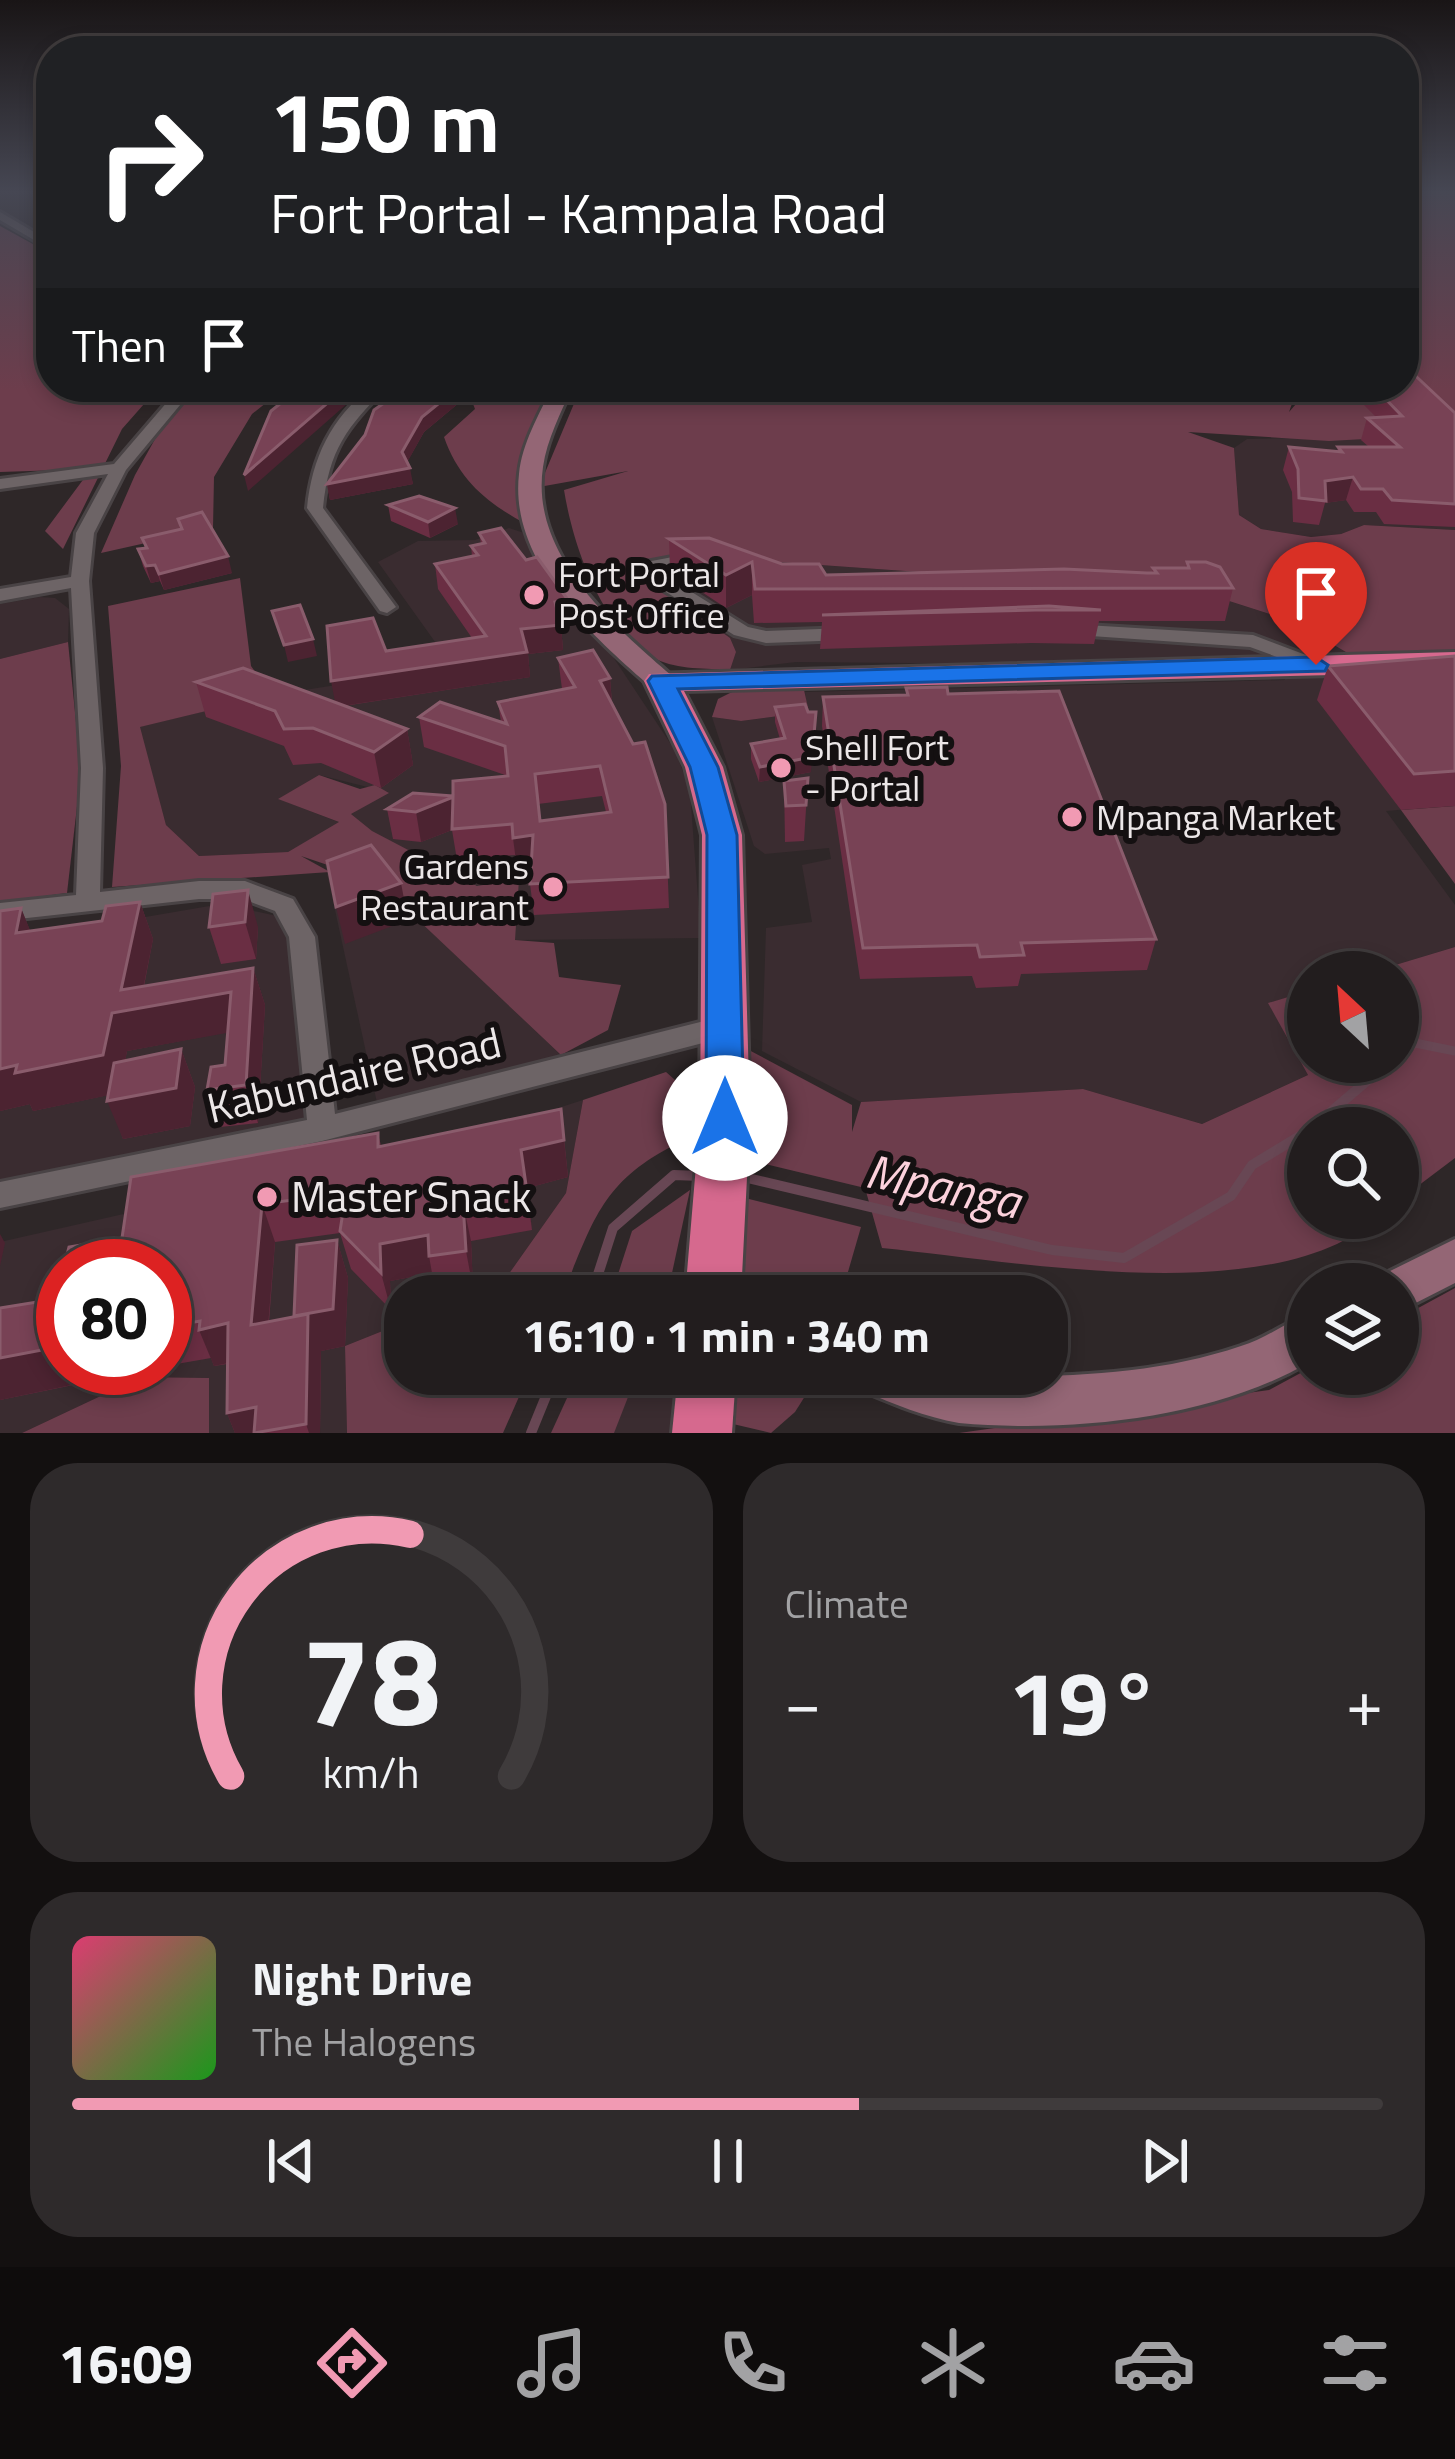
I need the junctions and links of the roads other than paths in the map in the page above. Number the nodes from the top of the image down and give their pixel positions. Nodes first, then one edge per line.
1 (175, 402) edge
2 (365, 402) edge
3 (555, 402) edge
4 (119, 468) junction
5 (0, 484) edge
6 (723, 560) edge
7 (80, 581) junction
8 (0, 595) edge
9 (387, 607) dead end
10 (1044, 629) edge
11 (860, 634) edge
12 (1455, 662) edge
13 (1316, 665) junction
14 (661, 681) junction
15 (88, 899) junction
16 (0, 912) edge
17 (724, 1027) junction
18 (322, 1129) junction
19 (0, 1195) edge
20 (1455, 1260) edge
21 (722, 1275) edge
22 (1419, 1280) edge
23 (1287, 1348) edge
24 (705, 1395) edge
25 (936, 1395) edge
26 (702, 1433) edge

1 - 4 street
2 - 9 street
3 - 14 main road
4 - 5 street
4 - 7 street
6 - 11 street
7 - 8 street
7 - 15 street
10 - 13 street
12 - 13 highway
13 - 14 highway
14 - 17 highway
15 - 16 street
15 - 18 street
17 - 18 street, Kabundaire Road
17 - 21 highway
18 - 19 street, Kabundaire Road
20 - 22 main road
23 - 25 main road
24 - 26 highway

